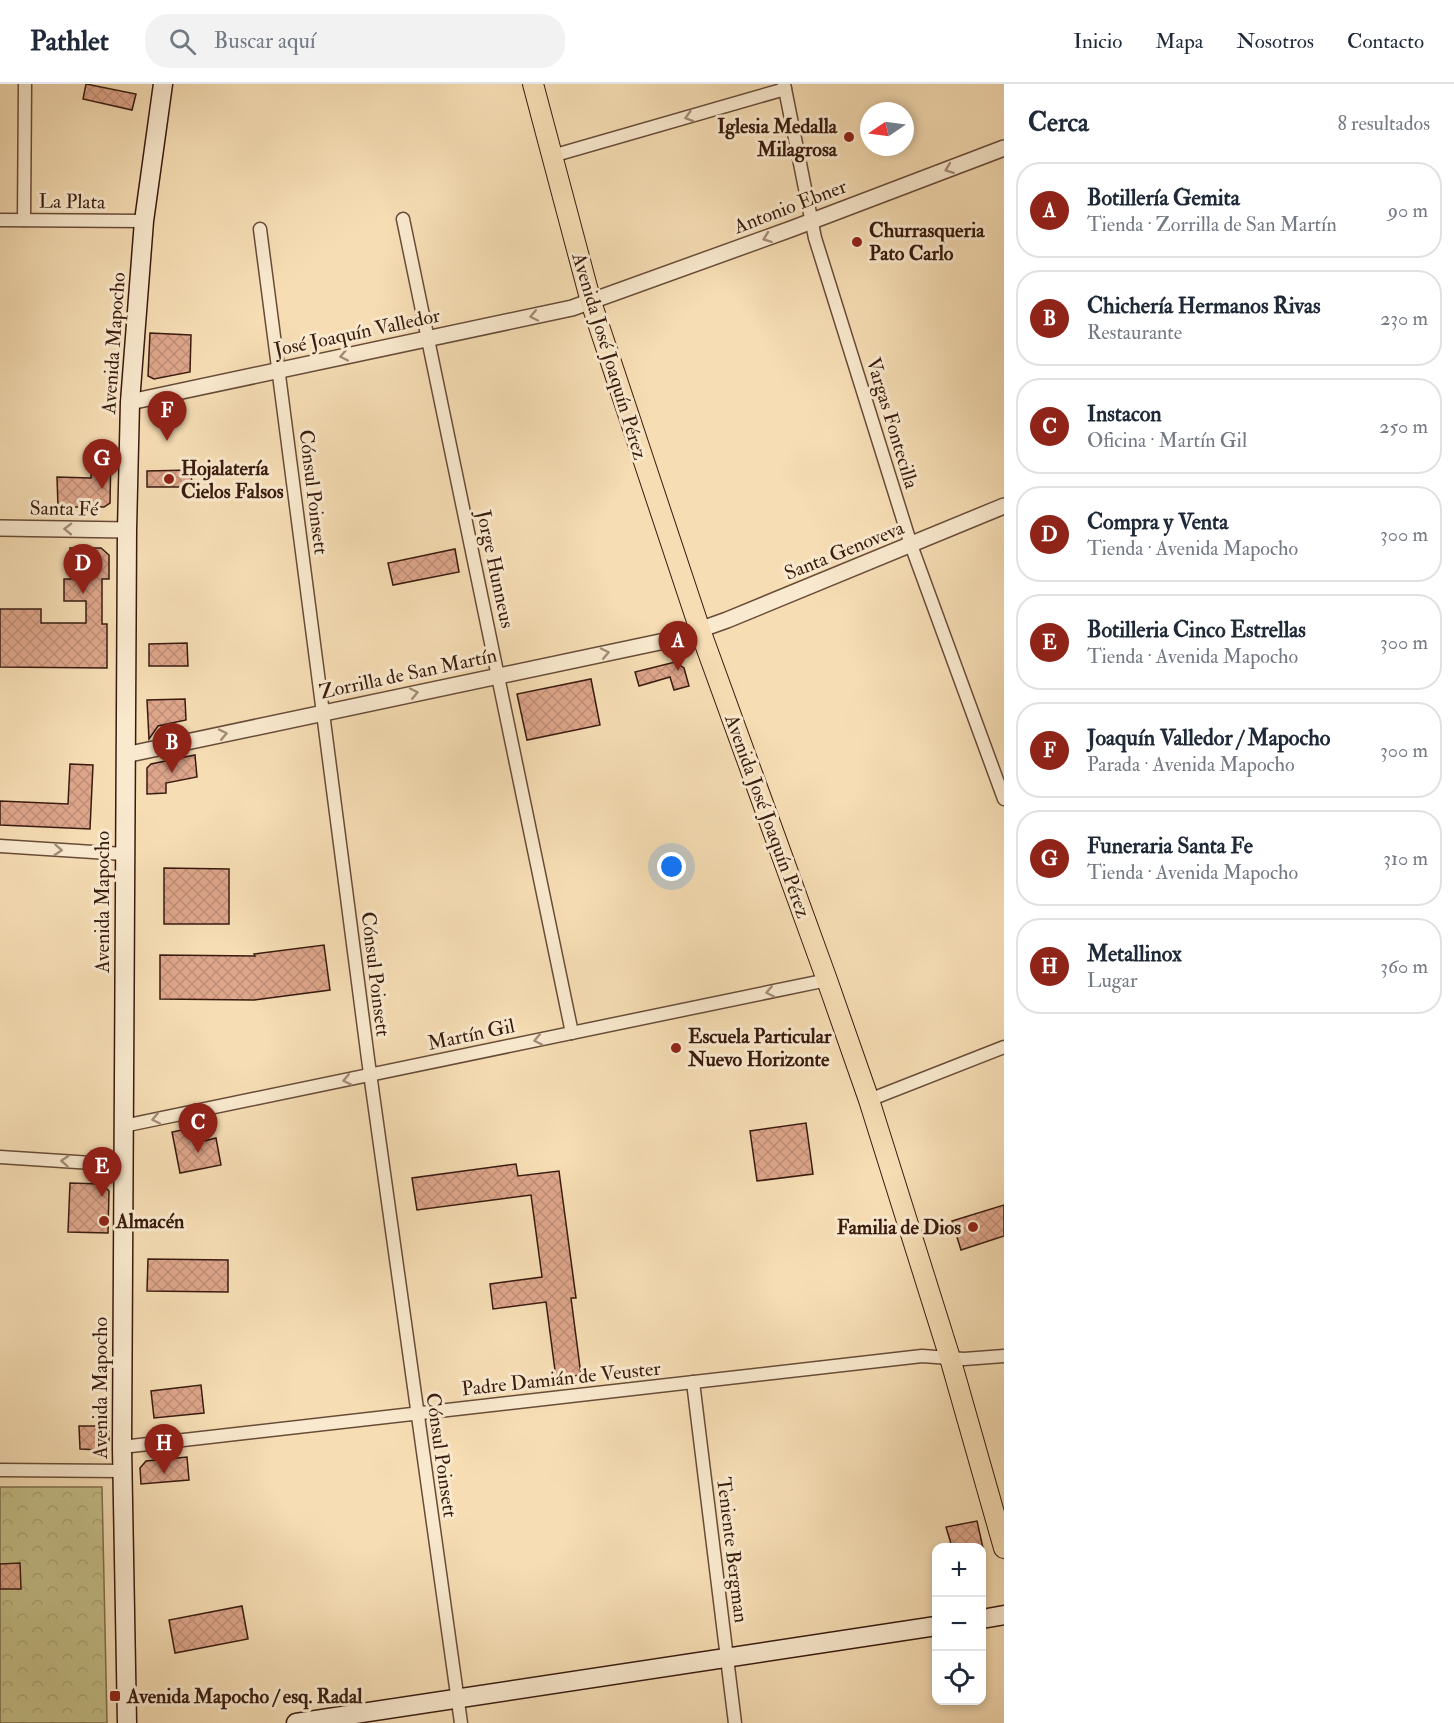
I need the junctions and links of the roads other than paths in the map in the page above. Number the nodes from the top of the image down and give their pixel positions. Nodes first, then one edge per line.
1 (25, 84) edge
2 (163, 84) edge
3 (533, 84) edge
4 (785, 86) edge
5 (1004, 148) edge
6 (552, 156) junction
7 (403, 219) dead end
8 (0, 220) edge
9 (24, 220) junction
10 (144, 221) junction
11 (811, 221) junction
12 (260, 229) dead end
13 (591, 302) junction
14 (428, 339) junction
15 (279, 370) junction
16 (130, 402) junction
17 (1004, 506) edge
18 (0, 528) edge
19 (127, 530) junction
20 (910, 545) junction
21 (700, 630) junction
22 (498, 676) junction
23 (322, 713) junction
24 (125, 754) junction
25 (1004, 799) edge
26 (0, 846) edge
27 (124, 854) junction
28 (827, 980) junction
29 (572, 1033) junction
30 (1004, 1047) edge
31 (370, 1075) junction
32 (869, 1100) junction
33 (123, 1126) junction
34 (0, 1157) edge
35 (123, 1165) junction
36 (1004, 1356) edge
37 (950, 1358) junction
38 (693, 1382) junction
39 (416, 1413) junction
40 (122, 1446) junction
41 (0, 1470) edge
42 (122, 1471) junction
43 (1004, 1548) edge
44 (1004, 1615) edge
45 (986, 1618) edge
46 (932, 1627) edge
47 (727, 1658) junction
48 (457, 1698) junction
49 (127, 1723) edge
50 (296, 1723) edge
51 (460, 1723) edge
52 (735, 1723) edge

1 - 9 street
2 - 10 main road, Avenida Mapocho
3 - 6 main road, Avenida José Joaquín Pérez
4 -> 6 street
4 - 11 street, Vargas Fontecilla
5 -> 11 street, Antonio Ebner
6 - 13 main road, Avenida José Joaquín Pérez
7 - 14 street, Jorge Hunneus
8 - 9 street, La Plata
9 - 10 street, La Plata
10 - 16 main road, Avenida Mapocho
11 -> 13 street, Antonio Ebner
11 - 20 street, Vargas Fontecilla
12 - 15 street, Cónsul Poinsett
13 -> 14 street, José Joaquín Valledor
13 - 21 main road, Avenida José Joaquín Pérez
14 -> 15 street, José Joaquín Valledor
14 - 22 street, Jorge Hunneus
15 - 16 street, José Joaquín Valledor
15 - 23 street, Cónsul Poinsett
16 - 19 main road, Avenida Mapocho
17 - 20 street, Santa Genoveva
19 -> 18 street, Santa Fé
19 - 24 main road, Avenida Mapocho
20 - 21 street, Santa Genoveva
20 - 25 street, Vargas Fontecilla
22 -> 21 street, Zorrilla de San Martín
21 - 28 main road, Avenida José Joaquín Pérez
23 -> 22 street, Zorrilla de San Martín
22 - 29 street, Jorge Hunneus
24 -> 23 street, Zorrilla de San Martín
23 - 31 street, Cónsul Poinsett
24 - 27 main road, Avenida Mapocho
26 -> 27 street
27 - 33 main road, Avenida Mapocho
28 -> 29 street, Martín Gil
28 - 32 main road, Avenida José Joaquín Pérez
29 -> 31 street, Martín Gil
30 - 32 street
31 -> 33 street, Martín Gil
31 - 39 street, Cónsul Poinsett
32 - 37 main road, Avenida José Joaquín Pérez
33 - 35 main road, Avenida Mapocho
35 -> 34 street
35 - 40 main road, Avenida Mapocho
36 - 37 street, Padre Damián de Veuster
37 - 38 street, Padre Damián de Veuster
37 - 43 main road, Avenida José Joaquín Pérez
38 - 39 street, Padre Damián de Veuster
38 - 47 street, Teniente Bergman
39 - 40 street, Padre Damián de Veuster
39 - 48 street, Cónsul Poinsett
40 - 42 main road, Avenida Mapocho
41 - 42 street
42 - 49 main road, Avenida Mapocho
44 - 45 main road
46 - 47 main road
47 - 48 main road
47 - 52 street, Teniente Bergman
48 - 50 main road
48 - 51 street, Cónsul Poinsett

